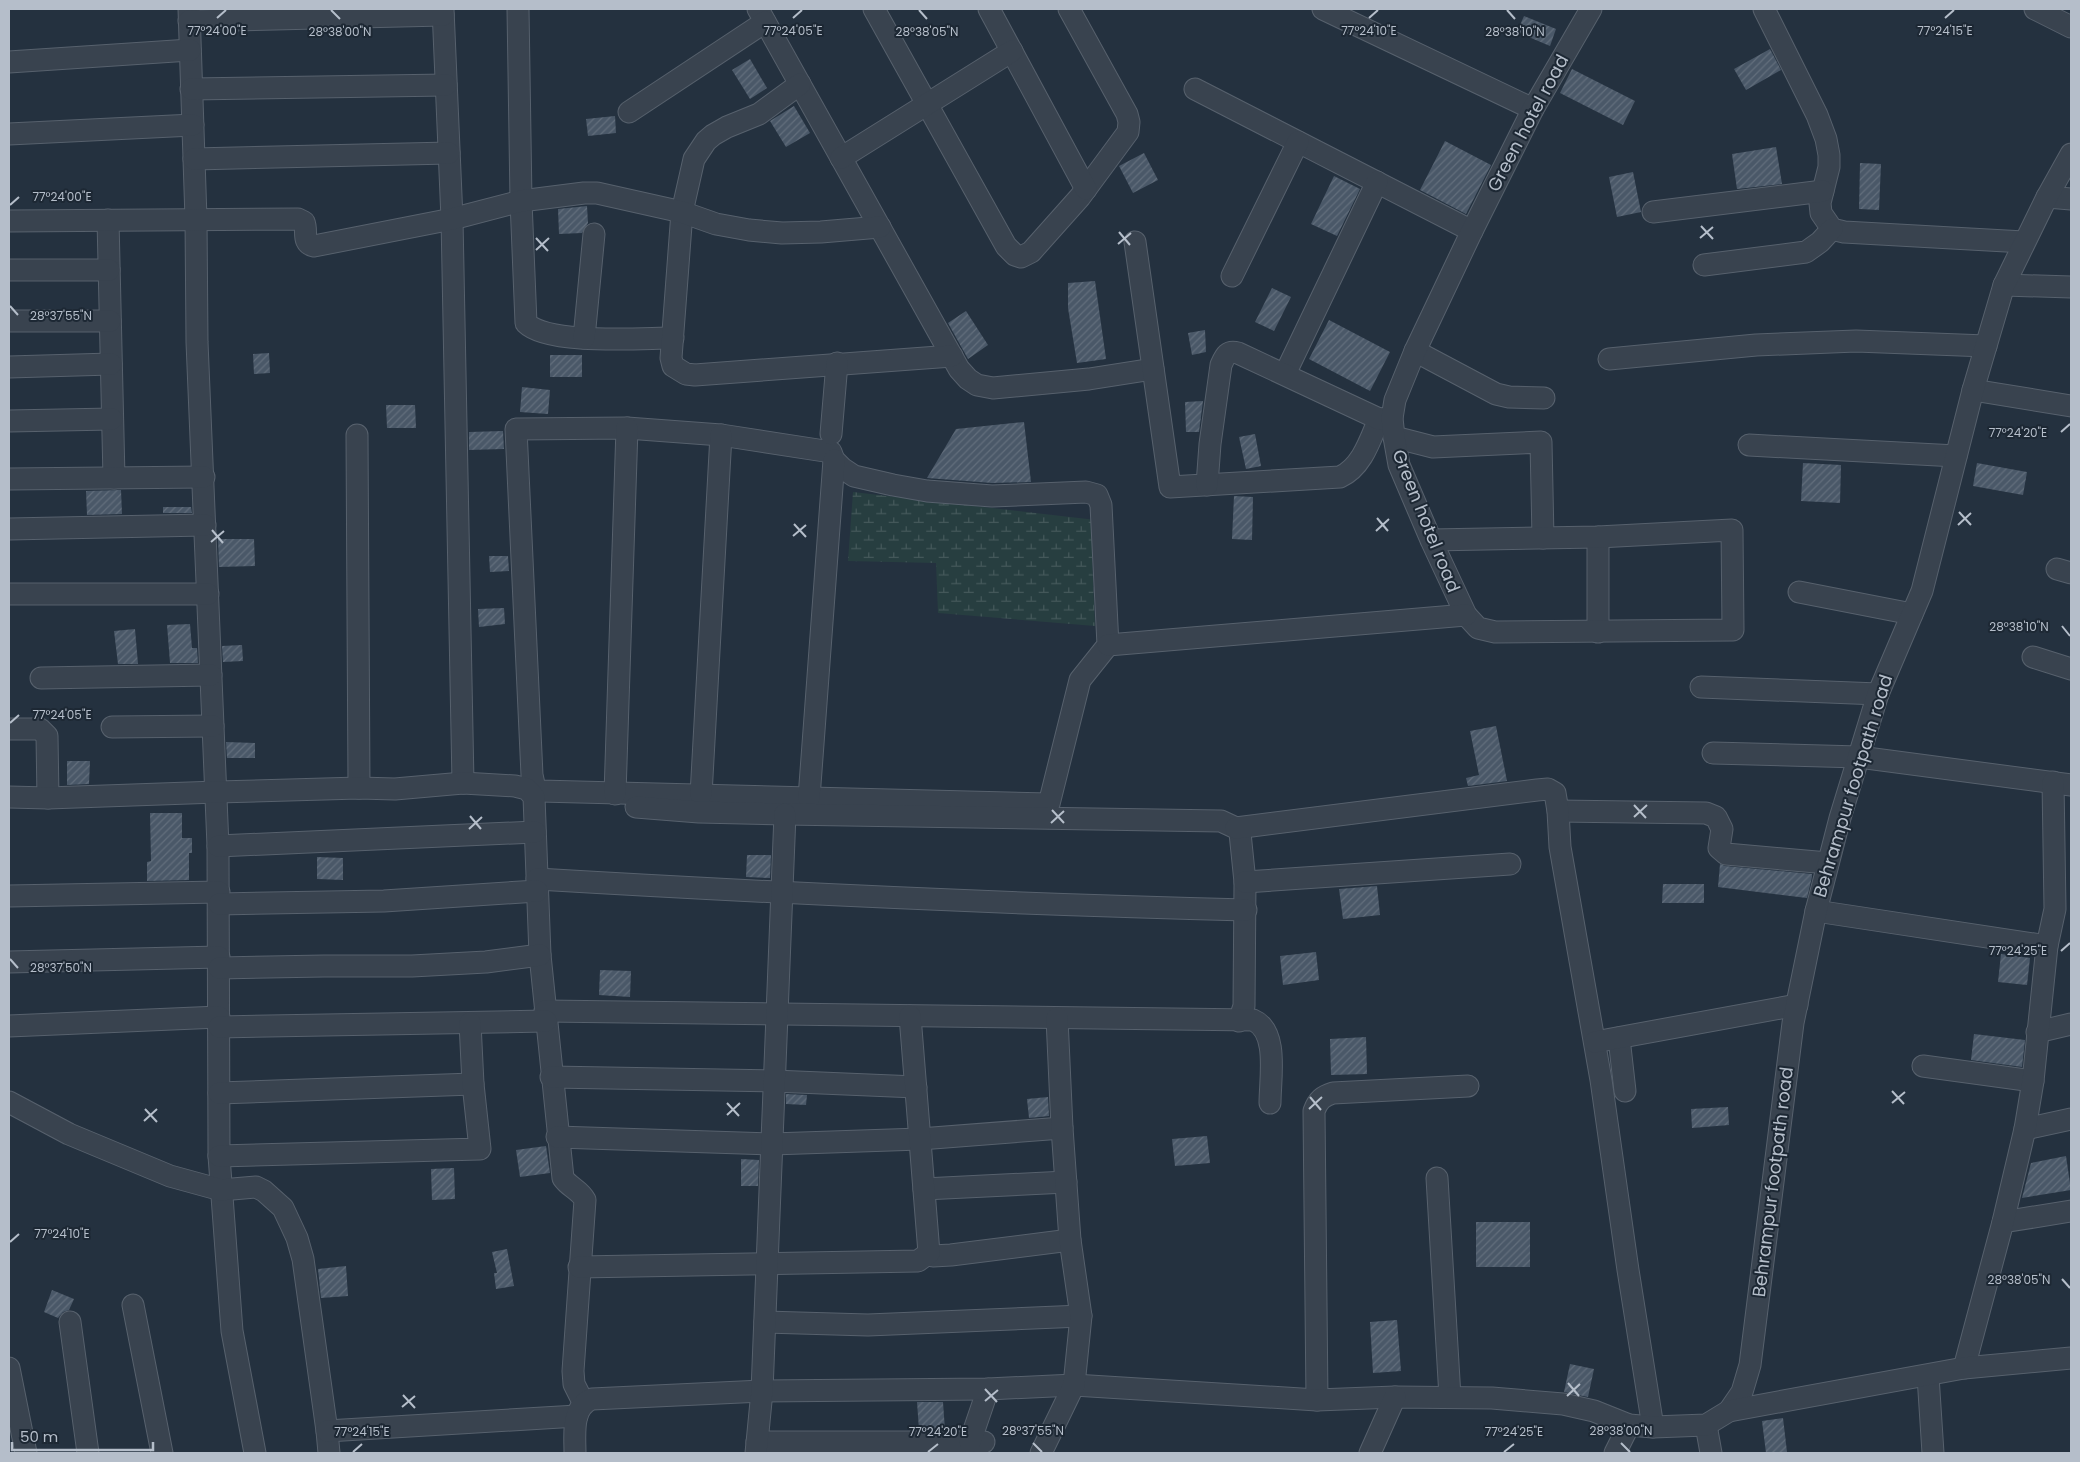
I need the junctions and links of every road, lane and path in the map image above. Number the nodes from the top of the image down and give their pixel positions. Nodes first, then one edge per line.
1 (518, 9) edge
2 (874, 9) edge
3 (989, 9) edge
4 (1069, 9) edge
5 (1323, 9) edge
6 (1591, 9) edge
7 (1764, 9) edge
8 (2035, 9) edge
9 (443, 12) edge
10 (189, 15) edge
11 (762, 15) edge
12 (2071, 27) edge
13 (190, 50) junction
14 (1012, 51) junction
15 (9, 62) edge
16 (446, 84) junction
17 (800, 84) junction
18 (191, 89) junction
19 (1195, 89) dead end
20 (928, 104) junction
21 (1533, 109) junction
22 (629, 112) dead end
23 (193, 125) junction
24 (9, 134) edge
25 (1298, 142) junction
26 (449, 152) junction
27 (2071, 154) edge
28 (841, 158) junction
29 (194, 159) junction
30 (1377, 182) junction
31 (1086, 189) junction
32 (1823, 191) junction
33 (2047, 197) junction
34 (2071, 199) edge
35 (521, 201) junction
36 (682, 212) junction
37 (1653, 212) dead end
38 (196, 219) junction
39 (452, 219) junction
40 (108, 220) junction
41 (9, 221) edge
42 (880, 227) junction
43 (1832, 229) junction
44 (1472, 231) junction
45 (594, 234) dead end
46 (1135, 242) dead end
47 (2024, 242) junction
48 (1704, 265) dead end
49 (9, 270) edge
50 (109, 270) junction
51 (1232, 276) dead end
52 (2004, 285) junction
53 (2071, 286) edge
54 (9, 321) edge
55 (110, 321) junction
56 (584, 338) junction
57 (673, 338) junction
58 (1986, 346) junction
59 (1415, 351) junction
60 (952, 356) junction
61 (1609, 359) dead end
62 (837, 363) junction
63 (111, 364) junction
64 (9, 367) edge
65 (1153, 369) junction
66 (1285, 374) junction
67 (1972, 390) junction
68 (1544, 398) dead end
69 (2071, 406) edge
70 (112, 419) junction
71 (9, 421) edge
72 (1388, 425) junction
73 (627, 428) junction
74 (357, 434) dead end
75 (831, 434) dead end
76 (721, 435) junction
77 (1749, 445) dead end
78 (1956, 456) junction
79 (834, 460) junction
80 (204, 477) junction
81 (114, 478) junction
82 (9, 479) edge
83 (1207, 485) junction
84 (205, 525) junction
85 (9, 529) edge
86 (1598, 537) junction
87 (1542, 538) junction
88 (1431, 540) junction
89 (1799, 592) dead end
90 (9, 594) edge
91 (208, 594) junction
92 (1912, 614) junction
93 (1466, 615) junction
94 (1598, 632) junction
95 (1108, 645) junction
96 (2033, 657) dead end
97 (2071, 669) edge
98 (211, 675) junction
99 (41, 678) dead end
100 (1701, 687) dead end
101 (1878, 694) junction
102 (213, 726) junction
103 (112, 727) dead end
104 (9, 729) edge
105 (1713, 753) dead end
106 (1859, 757) junction
107 (463, 783) junction
108 (2062, 783) edge
109 (359, 788) junction
110 (216, 792) junction
111 (615, 794) junction
112 (700, 795) junction
113 (9, 797) edge
114 (48, 798) junction
115 (534, 798) junction
116 (809, 798) junction
117 (1558, 811) junction
118 (785, 814) junction
119 (1236, 828) junction
120 (535, 832) junction
121 (218, 846) junction
122 (1828, 863) junction
123 (1510, 864) dead end
124 (1245, 882) junction
125 (537, 885) junction
126 (782, 892) junction
127 (9, 896) edge
128 (219, 898) junction
129 (2063, 909) edge
130 (1246, 910) junction
131 (1816, 911) junction
132 (2048, 946) junction
133 (540, 955) junction
134 (9, 962) edge
135 (219, 963) junction
136 (1797, 1005) junction
137 (777, 1014) junction
138 (545, 1016) junction
139 (910, 1016) junction
140 (1057, 1018) junction
141 (1239, 1021) junction
142 (219, 1022) junction
143 (470, 1023) junction
144 (2071, 1024) edge
145 (9, 1026) edge
146 (2037, 1032) junction
147 (1619, 1038) junction
148 (1595, 1042) junction
149 (1924, 1066) dead end
150 (551, 1077) junction
151 (774, 1081) junction
152 (2033, 1082) junction
153 (473, 1084) junction
154 (916, 1086) junction
155 (1468, 1086) dead end
156 (1625, 1091) dead end
157 (219, 1093) junction
158 (9, 1102) edge
159 (1270, 1102) dead end
160 (2071, 1119) edge
161 (1062, 1128) junction
162 (2025, 1129) junction
163 (558, 1137) junction
164 (920, 1139) junction
165 (772, 1144) junction
166 (219, 1156) junction
167 (1438, 1178) dead end
168 (1066, 1182) junction
169 (924, 1189) junction
170 (221, 1190) junction
171 (2071, 1211) edge
172 (2004, 1222) junction
173 (1070, 1240) junction
174 (929, 1253) junction
175 (767, 1263) junction
176 (579, 1267) junction
177 (133, 1305) dead end
178 (1081, 1316) junction
179 (70, 1322) dead end
180 (765, 1322) junction
181 (2071, 1358) edge
182 (9, 1368) edge
183 (1964, 1368) junction
184 (1928, 1376) junction
185 (1074, 1385) junction
186 (988, 1388) junction
187 (762, 1391) junction
188 (1395, 1397) junction
189 (1450, 1397) junction
190 (1317, 1400) junction
191 (580, 1409) junction
192 (1729, 1411) junction
193 (1629, 1425) junction
194 (1706, 1425) junction
195 (1652, 1427) junction
196 (328, 1431) junction
197 (757, 1447) edge
198 (26, 1453) edge
199 (88, 1453) edge
200 (162, 1453) edge
201 (255, 1453) edge
202 (329, 1453) edge
203 (575, 1453) edge
204 (1041, 1453) edge
205 (1370, 1453) edge
206 (1615, 1453) edge
207 (1711, 1453) edge
208 (1933, 1453) edge

1 - 35 street
2 - 20 street
3 - 14 street
4 - 31 street
5 - 21 street
6 - 21 street, Green hotel road
7 - 32 street
8 - 12 street
9 - 10 street
9 - 16 street
10 - 13 street
11 - 17 street
11 - 22 street
13 - 15 street
13 - 18 street
14 - 20 street
14 - 31 street
16 - 18 street
16 - 26 street
17 - 28 street
17 - 36 street
18 - 23 street
19 - 25 street
20 - 28 street
20 - 31 street
21 - 44 street, Green hotel road
23 - 24 street
23 - 29 street
25 - 30 street
25 - 51 street
26 - 29 street
26 - 39 street
27 - 33 street, Behrampur footpath road
28 - 42 street
29 - 38 street
30 - 44 street
30 - 66 street
32 - 37 street
32 - 43 street
33 - 34 street
33 - 47 street, Behrampur footpath road
35 - 36 street
35 - 39 street
35 - 56 street
36 - 42 street
36 - 57 street
38 - 39 street
38 - 40 street
38 - 80 street
39 - 107 street
40 - 41 street
40 - 50 street
42 - 60 street
43 - 47 street
43 - 48 street
44 - 59 street, Green hotel road
45 - 56 street
46 - 65 street
47 - 52 street, Behrampur footpath road
49 - 50 street
50 - 55 street
52 - 53 street
52 - 58 street, Behrampur footpath road
54 - 55 street
55 - 63 street
56 - 57 street
57 - 62 street
58 - 61 street
58 - 67 street, Behrampur footpath road
59 - 68 street
59 - 72 street, Green hotel road
60 - 62 street
60 - 65 street
62 - 75 street
63 - 64 street
63 - 70 street
65 - 83 street
66 - 72 street
66 - 83 street
67 - 69 street
67 - 78 street, Behrampur footpath road
70 - 71 street
70 - 81 street
72 - 83 street
72 - 87 street
72 - 88 street, Green hotel road
73 - 76 street
73 - 111 street
73 - 111 street
74 - 109 street
76 - 79 street
76 - 112 street
77 - 78 street
78 - 92 street, Behrampur footpath road
79 - 95 street
79 - 116 street
80 - 81 street
80 - 84 street
81 - 82 street
84 - 85 street
84 - 91 street
86 - 87 street
86 - 94 street
86 - 94 street, Green hotel road
87 - 88 street
88 - 93 street, Green hotel road
89 - 92 street
90 - 91 street
91 - 98 street
92 - 101 street, Behrampur footpath road
93 - 94 street, Green hotel road
93 - 95 street
95 - 116 street
96 - 97 street
98 - 99 street
98 - 102 street
100 - 101 street
101 - 106 street, Behrampur footpath road
102 - 103 street
102 - 110 street
104 - 114 street
105 - 106 street
106 - 108 street
106 - 122 street, Behrampur footpath road
107 - 109 street
107 - 115 street
108 - 129 street
109 - 110 street
110 - 114 street
110 - 121 street
111 - 112 street
112 - 116 street
113 - 114 street
115 - 118 street
115 - 120 street
117 - 119 street
117 - 122 street
117 - 148 street
118 - 119 street
118 - 126 street
119 - 124 street
120 - 121 street
120 - 125 street
121 - 128 street
122 - 131 street, Behrampur footpath road
123 - 124 street
124 - 130 street
125 - 126 street
125 - 128 street
125 - 133 street
126 - 130 street
126 - 137 street
127 - 128 street
128 - 135 street
129 - 132 street
130 - 141 street
131 - 132 street
131 - 136 street, Behrampur footpath road
132 - 146 street
133 - 135 street
133 - 138 street
134 - 135 street
135 - 142 street
136 - 147 street
136 - 192 street, Behrampur footpath road
137 - 138 street
137 - 139 street
137 - 151 street
138 - 143 street
138 - 150 street
139 - 140 street
139 - 154 street
140 - 141 street
140 - 161 street
141 - 159 street
142 - 143 street
142 - 145 street
142 - 157 street
143 - 153 street
144 - 146 street
146 - 152 street
147 - 148 street
147 - 156 street
148 - 195 street
149 - 152 street
150 - 151 street
150 - 163 street
151 - 154 street
151 - 165 street
152 - 162 street
153 - 157 street
153 - 166 street
154 - 164 street
155 - 190 street
157 - 166 street
158 - 170 street
160 - 162 street
161 - 164 street
161 - 168 street
162 - 172 street
163 - 165 street
163 - 176 street
164 - 165 street
164 - 169 street
165 - 175 street
166 - 170 street
167 - 189 street
168 - 169 street
168 - 173 street
169 - 174 street
170 - 196 street
170 - 201 street
171 - 172 street
172 - 183 street
173 - 174 street
173 - 178 street
174 - 175 street
175 - 176 street
175 - 180 street
176 - 191 street
177 - 200 street
178 - 180 street
178 - 185 street
179 - 199 street
180 - 187 street
181 - 183 street
182 - 198 street
183 - 184 street
184 - 192 street
184 - 208 street
185 - 186 street
185 - 190 street
185 - 204 street
186 - 187 street
186 - 197 street
187 - 191 street
187 - 197 street
188 - 189 street
188 - 190 street
188 - 205 street
189 - 193 street
191 - 196 street
191 - 203 street
192 - 194 street
193 - 195 street
193 - 206 street
194 - 195 street
194 - 207 street
196 - 202 street

